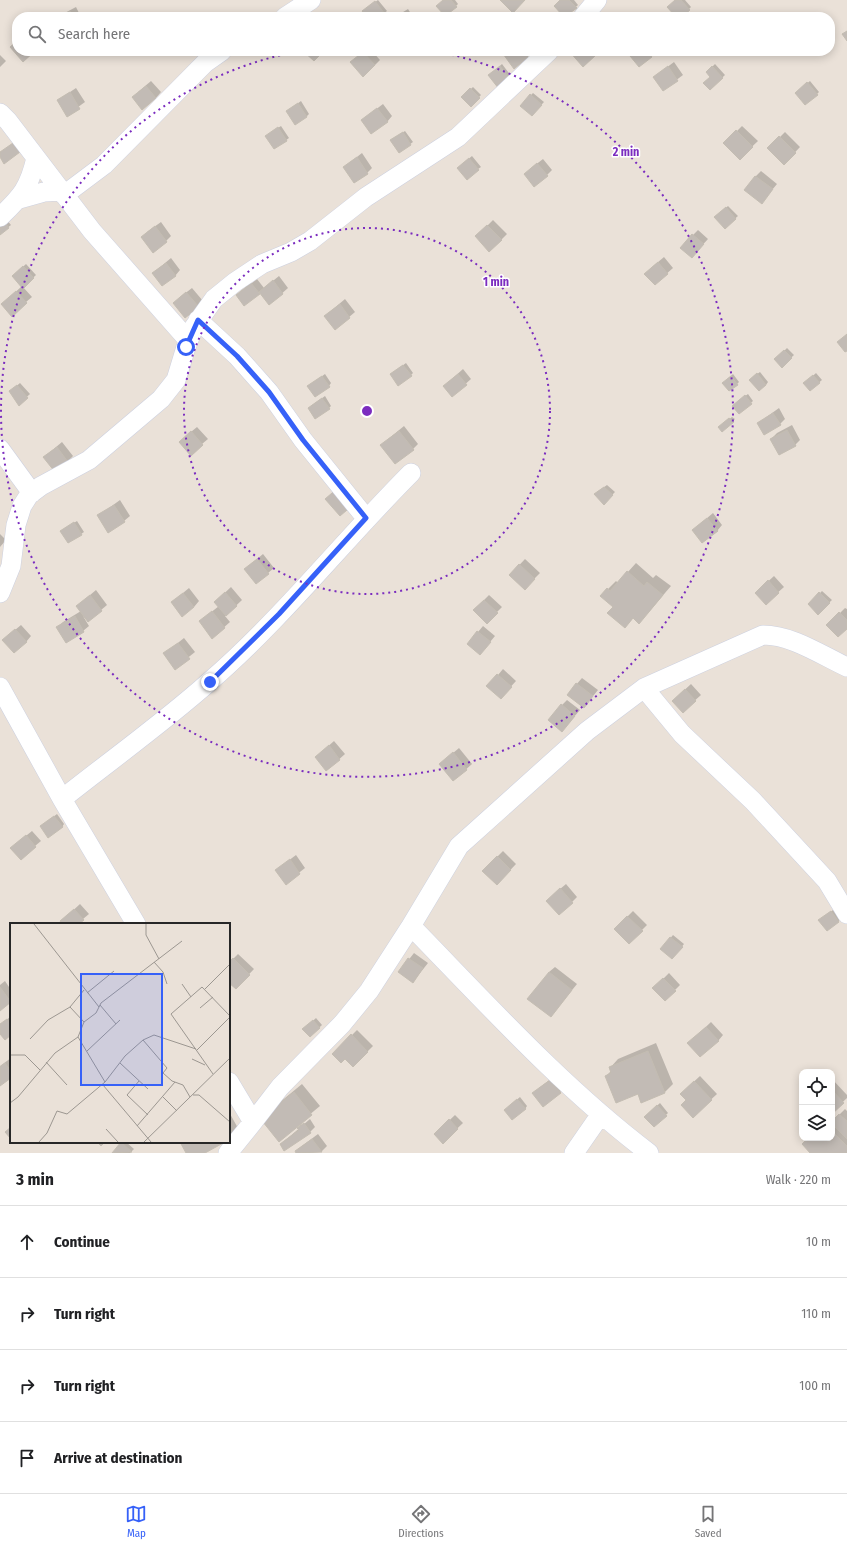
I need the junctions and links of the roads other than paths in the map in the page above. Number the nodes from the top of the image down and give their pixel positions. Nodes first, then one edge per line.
1 (311, 0) edge
2 (597, 0) edge
3 (293, 12) edge
4 (587, 12) edge
5 (215, 56) edge
6 (544, 56) edge
7 (0, 113) edge
8 (36, 158) junction
9 (62, 193) junction
10 (19, 199) junction
11 (0, 218) edge
12 (198, 320) junction
13 (188, 340) junction
14 (0, 449) edge
15 (411, 472) dead end
16 (32, 493) junction
17 (366, 518) junction
18 (0, 593) edge
19 (847, 667) edge
20 (0, 687) edge
21 (644, 688) junction
22 (62, 799) junction
23 (847, 914) edge
24 (135, 923) edge
25 (411, 926) junction
26 (230, 1084) edge
27 (600, 1114) junction
28 (253, 1122) junction
29 (228, 1153) edge
30 (574, 1153) edge
31 (649, 1153) edge

1 - 3 street
2 - 4 street
5 - 9 street
6 - 12 street
7 - 8 street
8 - 9 street
8 - 10 street
9 - 10 street
9 - 13 street
10 - 11 street
12 - 13 street
12 - 17 street
13 - 16 street
14 - 16 street
15 - 17 street
16 - 18 street
17 - 22 street
19 - 21 street
20 - 22 street
21 - 23 street
21 - 25 street
22 - 24 street
25 - 27 street
25 - 28 street
26 - 28 street
27 - 30 street
27 - 31 street
28 - 29 street

